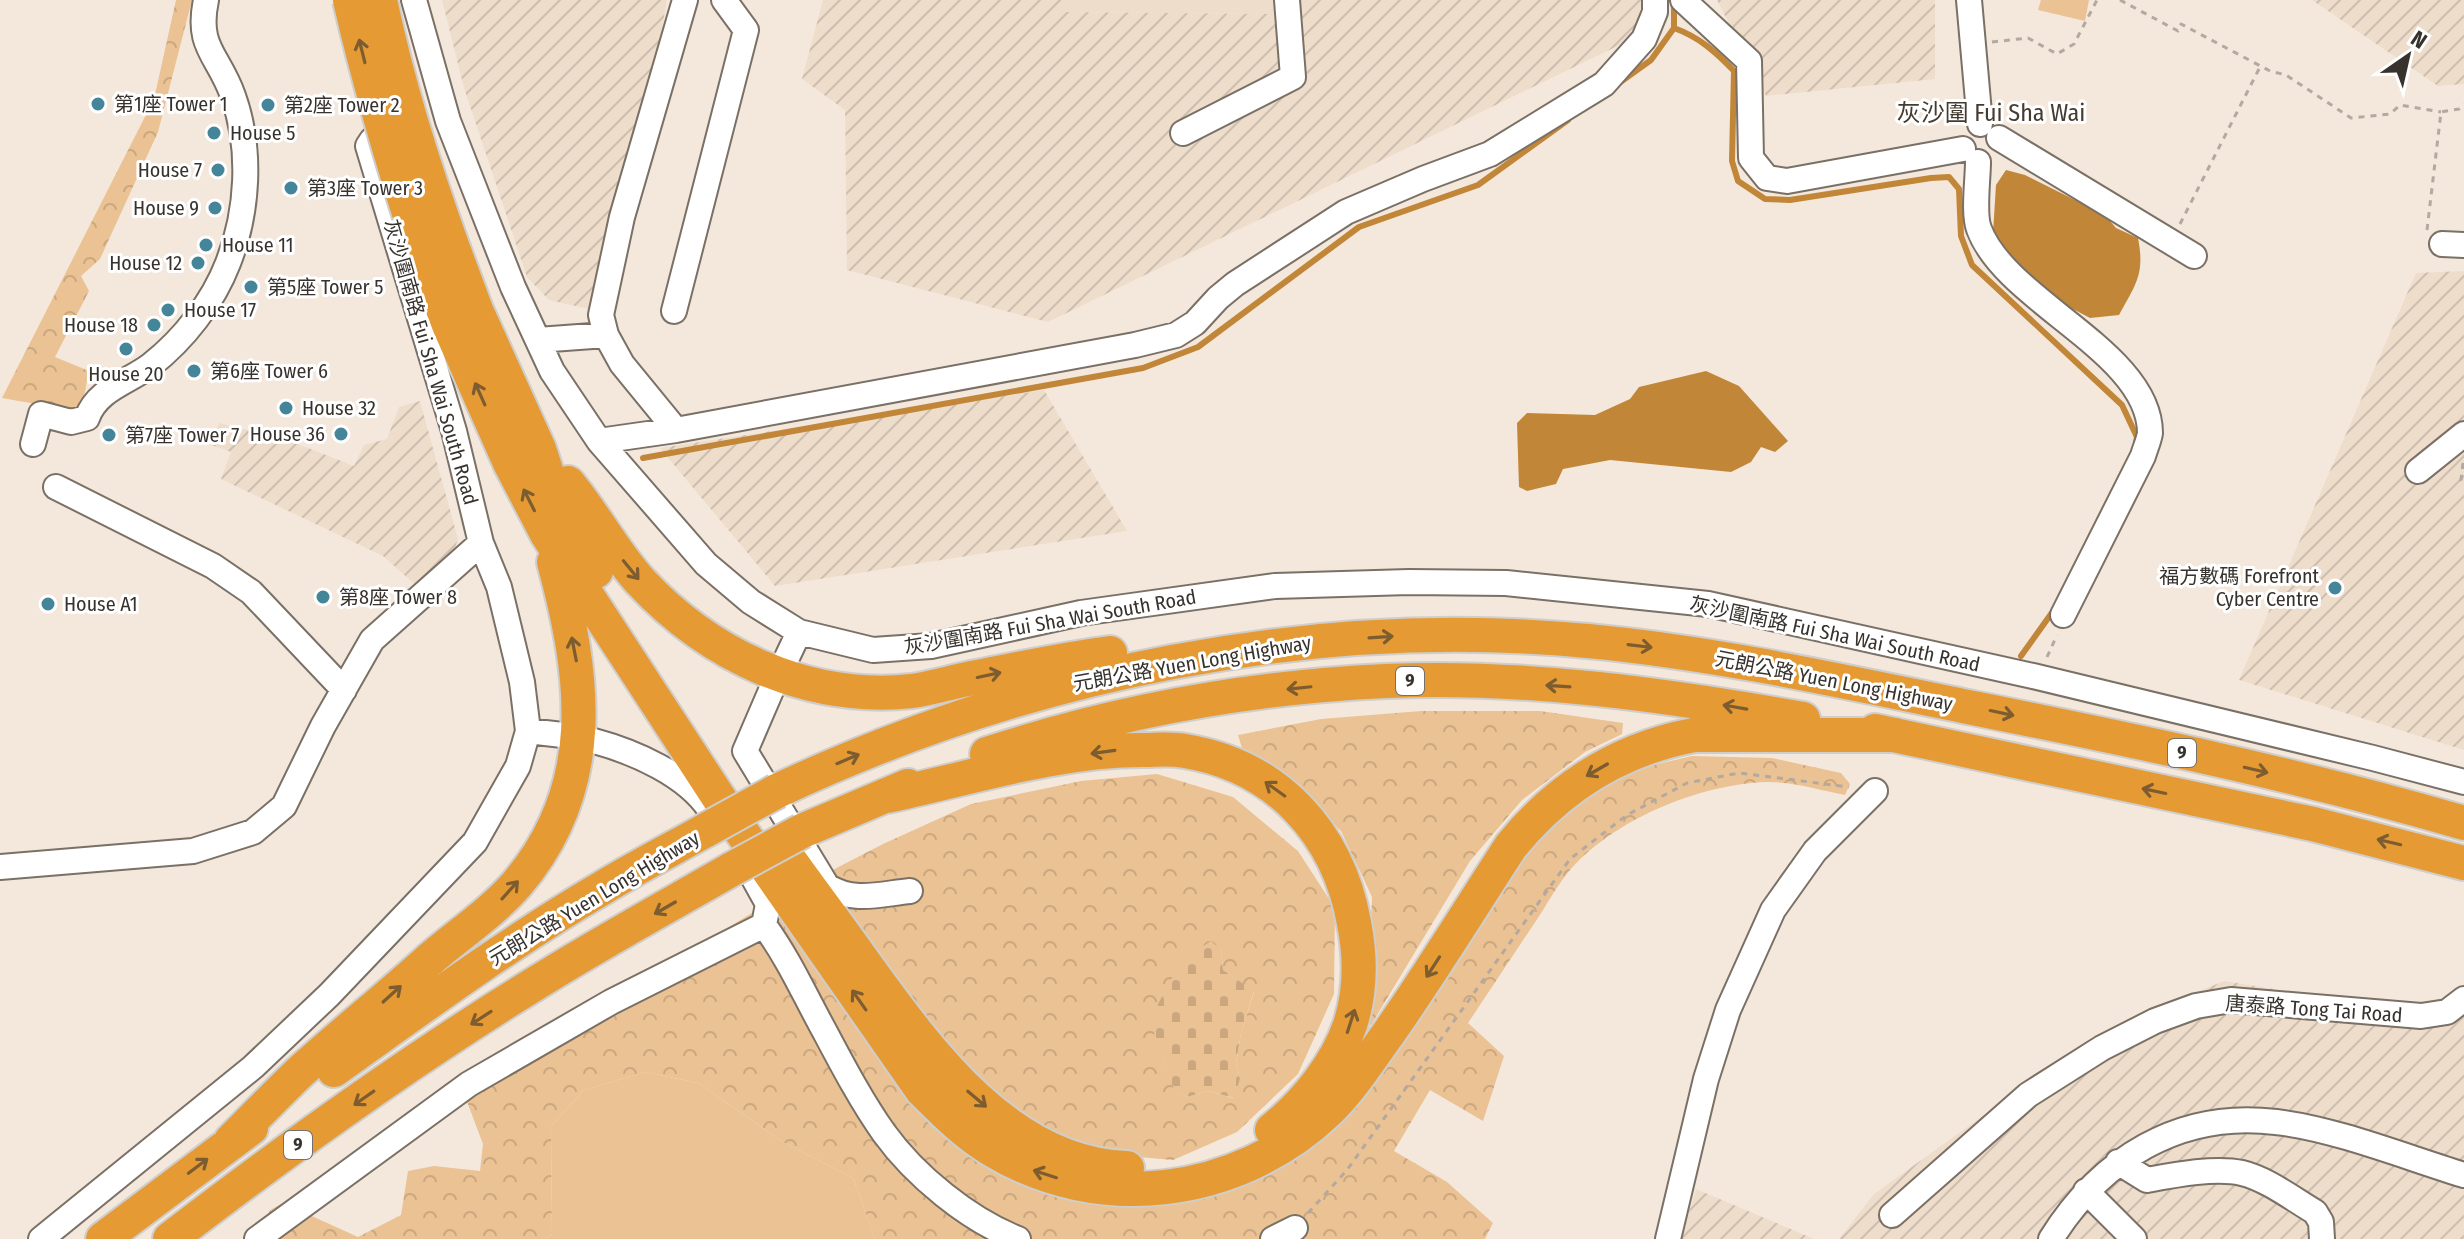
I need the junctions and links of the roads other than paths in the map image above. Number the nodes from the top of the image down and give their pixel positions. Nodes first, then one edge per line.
1 (206, 0) edge
2 (350, 0) edge
3 (380, 0) edge
4 (414, 0) edge
5 (685, 0) edge
6 (724, 0) edge
7 (1287, 0) edge
8 (1655, 0) edge
9 (1683, 0) edge
10 (1969, 0) edge
11 (448, 121) junction
12 (1990, 131) junction
13 (1183, 133) dead end
14 (1971, 156) junction
15 (439, 255) junction
16 (2194, 256) dead end
17 (674, 311) dead end
18 (606, 335) junction
19 (538, 340) junction
20 (676, 430) junction
21 (2464, 434) edge
22 (599, 441) junction
23 (33, 444) dead end
24 (539, 449) junction
25 (2418, 471) dead end
26 (56, 487) dead end
27 (547, 534) junction
28 (481, 543) junction
29 (2063, 615) road end
30 (799, 632) junction
31 (1275, 645) junction
32 (344, 690) junction
33 (528, 731) junction
34 (1895, 735) junction
35 (2464, 782) edge
36 (1875, 791) road end
37 (887, 796) junction
38 (2464, 823) edge
39 (2464, 863) edge
40 (0, 867) edge
41 (910, 891) dead end
42 (764, 925) junction
43 (2464, 999) edge
44 (231, 1141) junction
45 (2118, 1162) junction
46 (2464, 1175) edge
47 (2086, 1191) junction
48 (1892, 1215) dead end
49 (41, 1239) edge
50 (103, 1239) edge
51 (170, 1239) edge
52 (257, 1239) edge
53 (1018, 1239) edge
54 (1668, 1239) edge
55 (2051, 1239) edge
56 (2134, 1239) edge
57 (2322, 1239) edge

1 - 23 street
15 -> 2 highway, bridge
3 - 15 highway, bridge
4 - 11 street
5 - 18 street
6 - 17 street
7 - 13 street
8 - 20 street
9 - 14 street
10 - 12 street
11 - 19 street, 灰沙圍南路 Fui Sha Wai South Road
11 - 28 street, 灰沙圍南路 Fui Sha Wai South Road
12 - 14 street
12 - 16 street
14 - 29 street
15 - 24 highway
27 -> 15 highway
18 - 19 street
18 - 20 street
19 - 22 street, 灰沙圍南路 Fui Sha Wai South Road
20 - 22 street
21 - 25 street
22 - 30 street, 灰沙圍南路 Fui Sha Wai South Road
24 -> 31 highway
24 -> 37 highway
26 - 32 street
34 -> 27 highway
44 -> 27 highway
28 - 32 street
28 - 33 street, 灰沙圍南路 Fui Sha Wai South Road
30 - 35 street, 灰沙圍南路 Fui Sha Wai South Road
30 - 41 street
31 -> 38 highway, 元朗公路 Yuen Long Highway / 9
44 -> 31 highway, 元朗公路 Yuen Long Highway / 9, bridge
32 - 40 street
33 - 42 street
33 - 49 street
34 -> 37 highway, 元朗公路 Yuen Long Highway / 9
39 -> 34 highway, 元朗公路 Yuen Long Highway / 9
36 - 54 street
37 -> 51 highway, 元朗公路 Yuen Long Highway / 9, bridge
42 - 52 street
42 - 53 street
43 - 48 street, 唐泰路 Tong Tai Road
50 -> 44 highway, 元朗公路 Yuen Long Highway / 9
45 - 46 street
45 - 47 street
45 - 57 street
47 - 55 street
47 - 56 street

